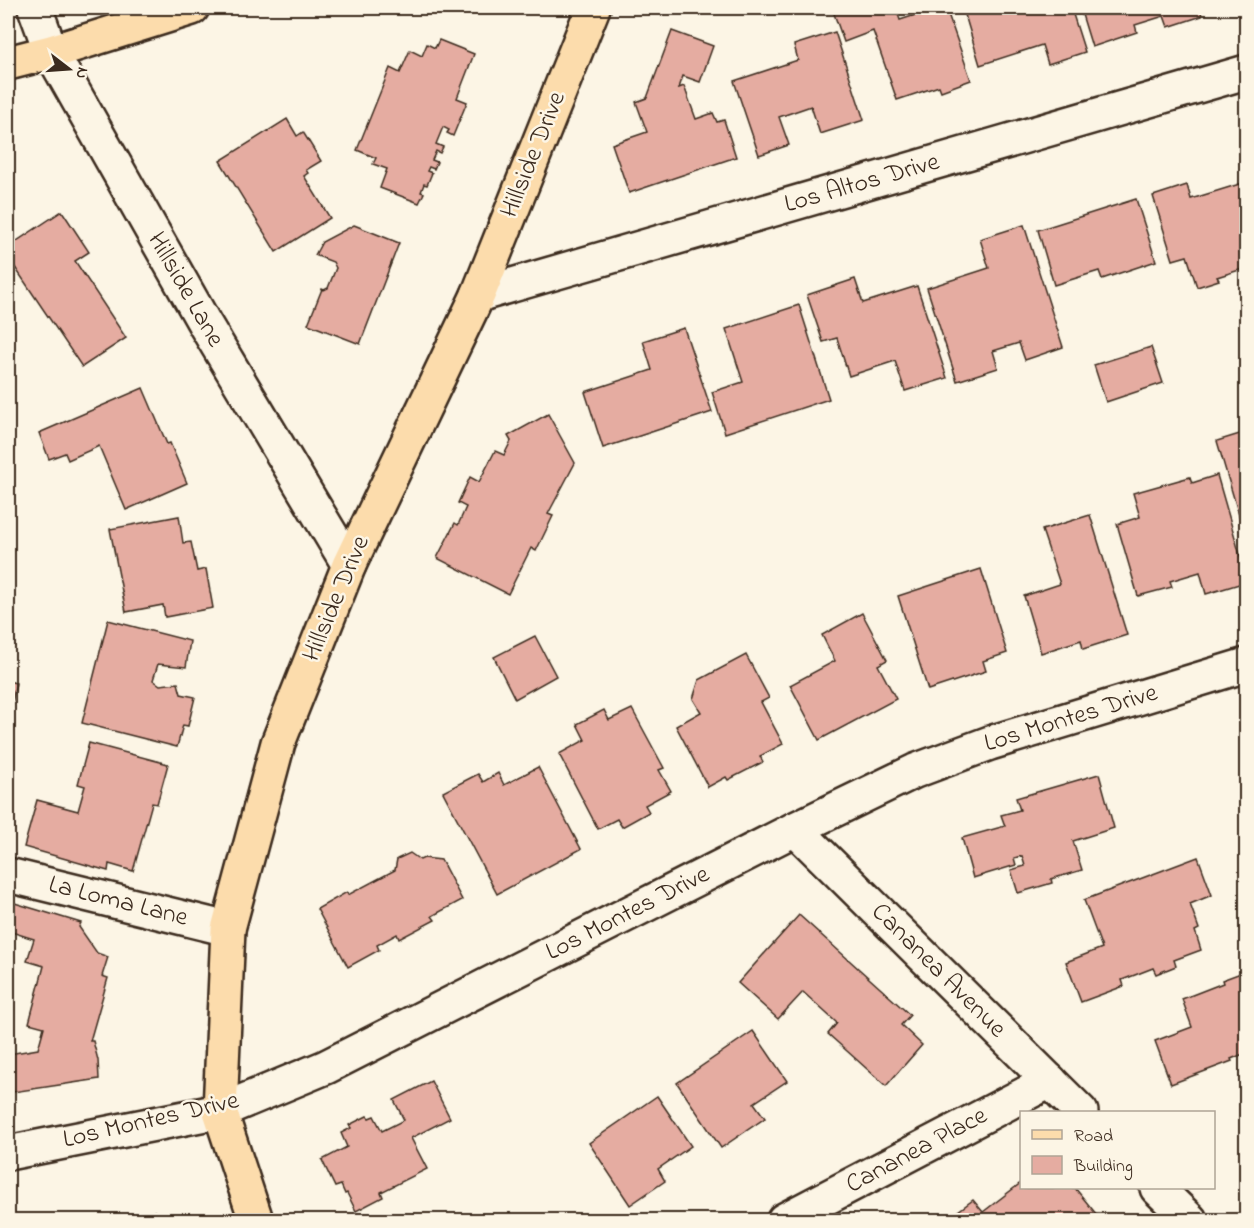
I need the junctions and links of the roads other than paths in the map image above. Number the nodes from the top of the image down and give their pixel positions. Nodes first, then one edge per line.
1 (35, 8) edge
2 (192, 8) edge
3 (593, 8) edge
4 (51, 52) junction
5 (8, 63) edge
6 (1246, 72) edge
7 (478, 295) junction
8 (349, 565) junction
9 (1246, 665) edge
10 (795, 829) junction
11 (8, 875) edge
12 (228, 929) junction
13 (1050, 1081) junction
14 (220, 1111) junction
15 (1079, 1111) edge
16 (8, 1153) edge
17 (1158, 1189) edge
18 (256, 1221) edge
19 (784, 1221) edge
20 (1190, 1221) edge

1 - 4 street, Hillside Lane
2 - 4 main road
3 - 7 main road, Hillside Drive
4 - 5 main road
4 - 8 street, Hillside Lane
6 - 7 street, Los Altos Drive
7 - 8 main road, Hillside Drive
8 - 12 main road, Hillside Drive
9 - 10 street, Los Montes Drive
10 - 13 street, Cananea Avenue
10 - 14 street, Los Montes Drive
11 - 12 street, La Loma Lane
12 - 14 main road, Hillside Drive
13 - 15 street, Cananea Avenue
13 - 19 street, Cananea Place
14 - 16 street, Los Montes Drive
14 - 18 main road, Hillside Drive
17 - 20 street

